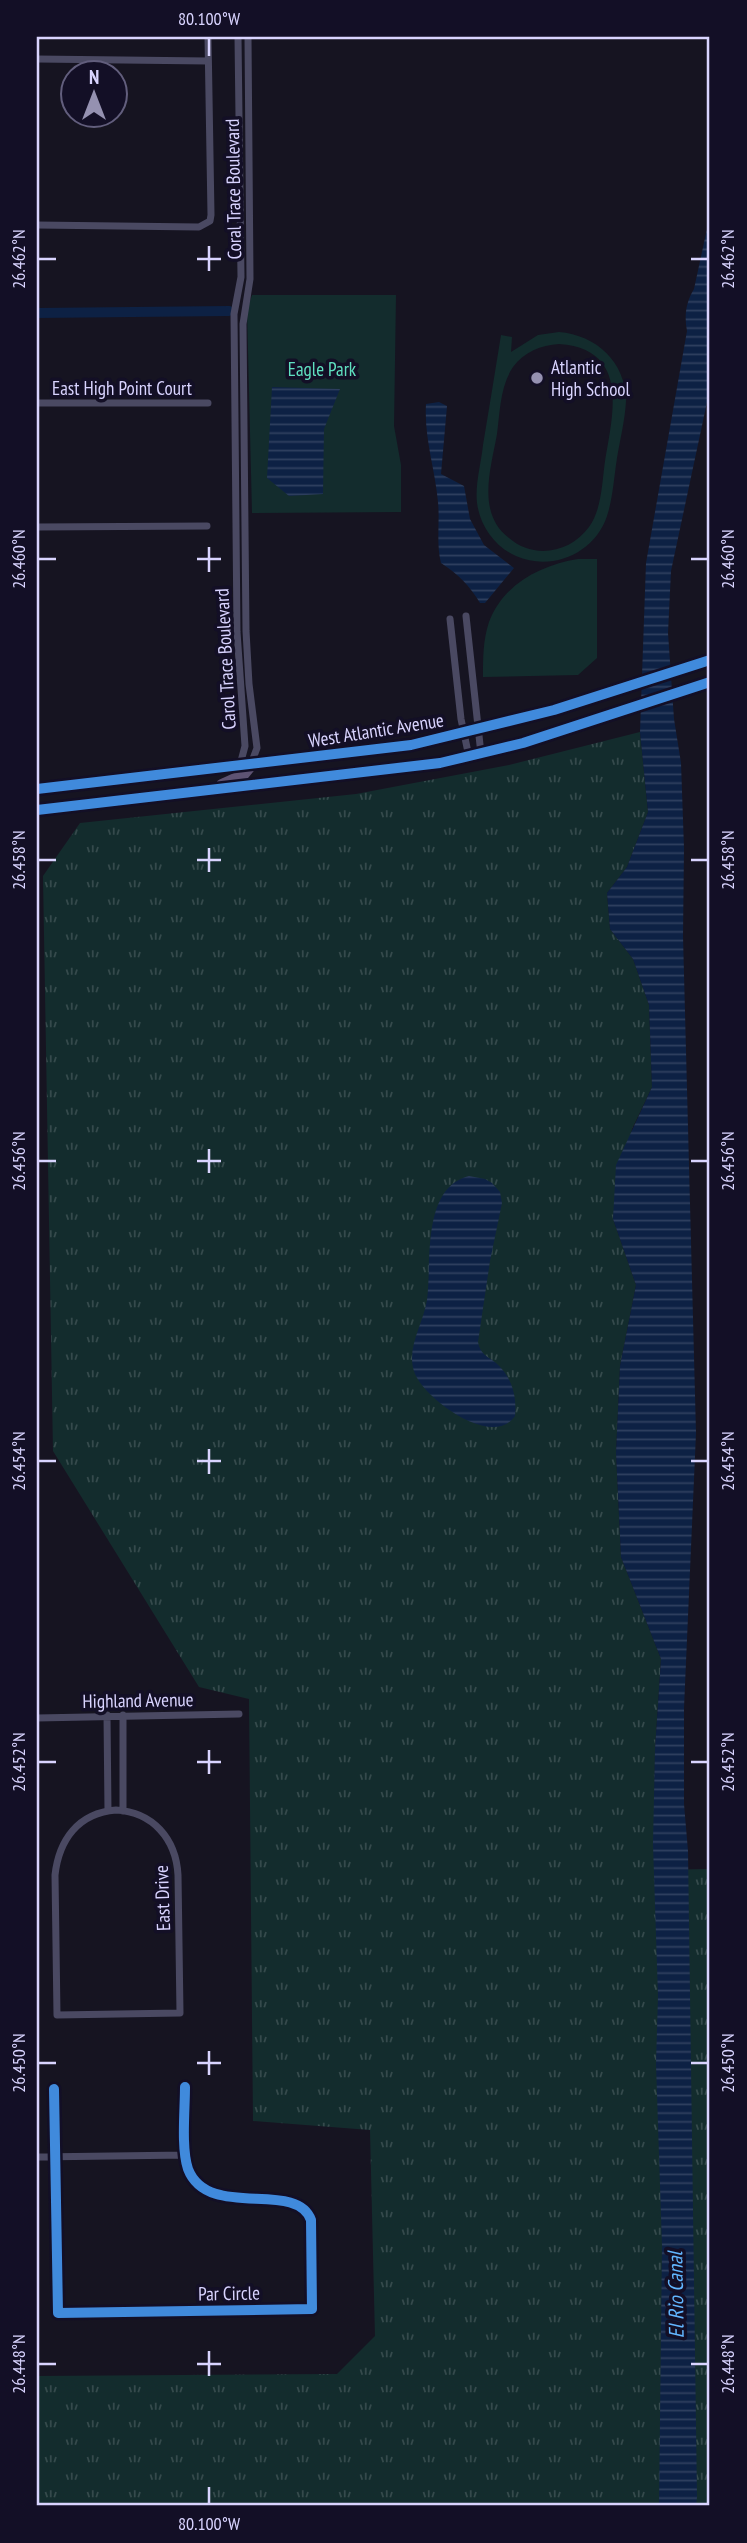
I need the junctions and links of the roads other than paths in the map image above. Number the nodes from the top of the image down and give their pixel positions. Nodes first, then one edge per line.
1 (208, 37) edge
2 (238, 37) edge
3 (248, 37) edge
4 (37, 59) edge
5 (208, 61) junction
6 (37, 225) edge
7 (37, 403) edge
8 (208, 403) dead end
9 (235, 466) joint
10 (246, 466) joint
11 (37, 527) edge
12 (207, 527) dead end
13 (466, 616) dead end
14 (450, 619) dead end
15 (710, 660) edge
16 (710, 682) edge
17 (470, 732) junction
18 (475, 756) junction
19 (245, 765) junction
20 (37, 789) edge
21 (212, 790) junction
22 (37, 810) edge
23 (239, 1714) dead end
24 (107, 1715) junction
25 (122, 1715) junction
26 (37, 1718) edge
27 (116, 1811) junction
28 (185, 2087) dead end
29 (54, 2089) dead end
30 (186, 2155) junction
31 (37, 2157) edge
32 (55, 2157) junction

1 - 5 street
2 - 9 street, Coral Trace Boulevard
3 - 10 street, Coral Trace Boulevard
4 - 5 street
5 - 6 street
7 - 8 street, East High Point Court
9 - 19 street, Carol Trace Boulevard
10 - 19 street, Carol Trace Boulevard
11 - 12 street
13 - 17 street
14 - 17 street
15 - 17 main road, West Atlantic Avenue
16 - 18 main road, West Atlantic Avenue
17 - 18 street
17 - 18 street
17 - 19 main road, West Atlantic Avenue
18 - 21 main road, West Atlantic Avenue
19 - 20 main road, West Atlantic Avenue
19 - 21 main road
21 - 22 main road, West Atlantic Avenue
23 - 25 street, Highland Avenue
24 - 25 street, Highland Avenue
24 - 26 street, Highland Avenue
24 - 27 street
25 - 27 street
27 - 27 street, East Drive
28 - 30 street
29 - 32 street
30 - 32 street
30 - 32 street, Par Circle
31 - 32 street

